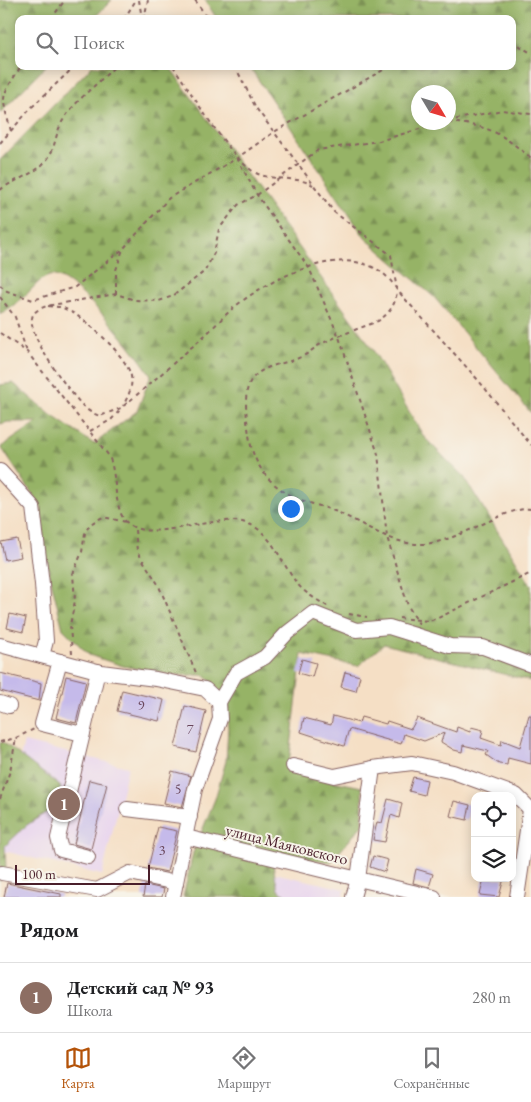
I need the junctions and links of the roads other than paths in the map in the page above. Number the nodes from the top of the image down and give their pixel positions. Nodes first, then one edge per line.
1 (0, 471) edge
2 (0, 645) edge
3 (42, 656) junction
4 (65, 663) junction
5 (531, 665) edge
6 (98, 671) junction
7 (219, 702) junction
8 (82, 734) junction
9 (293, 766) dead end
10 (373, 768) junction
11 (127, 809) dead end
12 (531, 810) edge
13 (190, 817) junction
14 (186, 837) junction
15 (88, 857) dead end
16 (2, 873) dead end
17 (358, 879) junction
18 (174, 890) edge
19 (353, 897) edge
20 (434, 897) edge
21 (517, 897) edge

1 - 3 street
2 - 3 street
3 - 4 street
4 - 6 street
4 - 8 street
5 - 7 street
6 - 7 street
6 - 8 street
7 - 13 street
8 - 15 street
9 - 10 street
10 - 12 street
10 - 17 street, улица Маяковского
11 - 13 street
12 - 21 street
13 - 14 street
14 - 17 street, улица Маяковского
14 - 18 street
16 - 18 street
17 - 19 street
17 - 20 street

